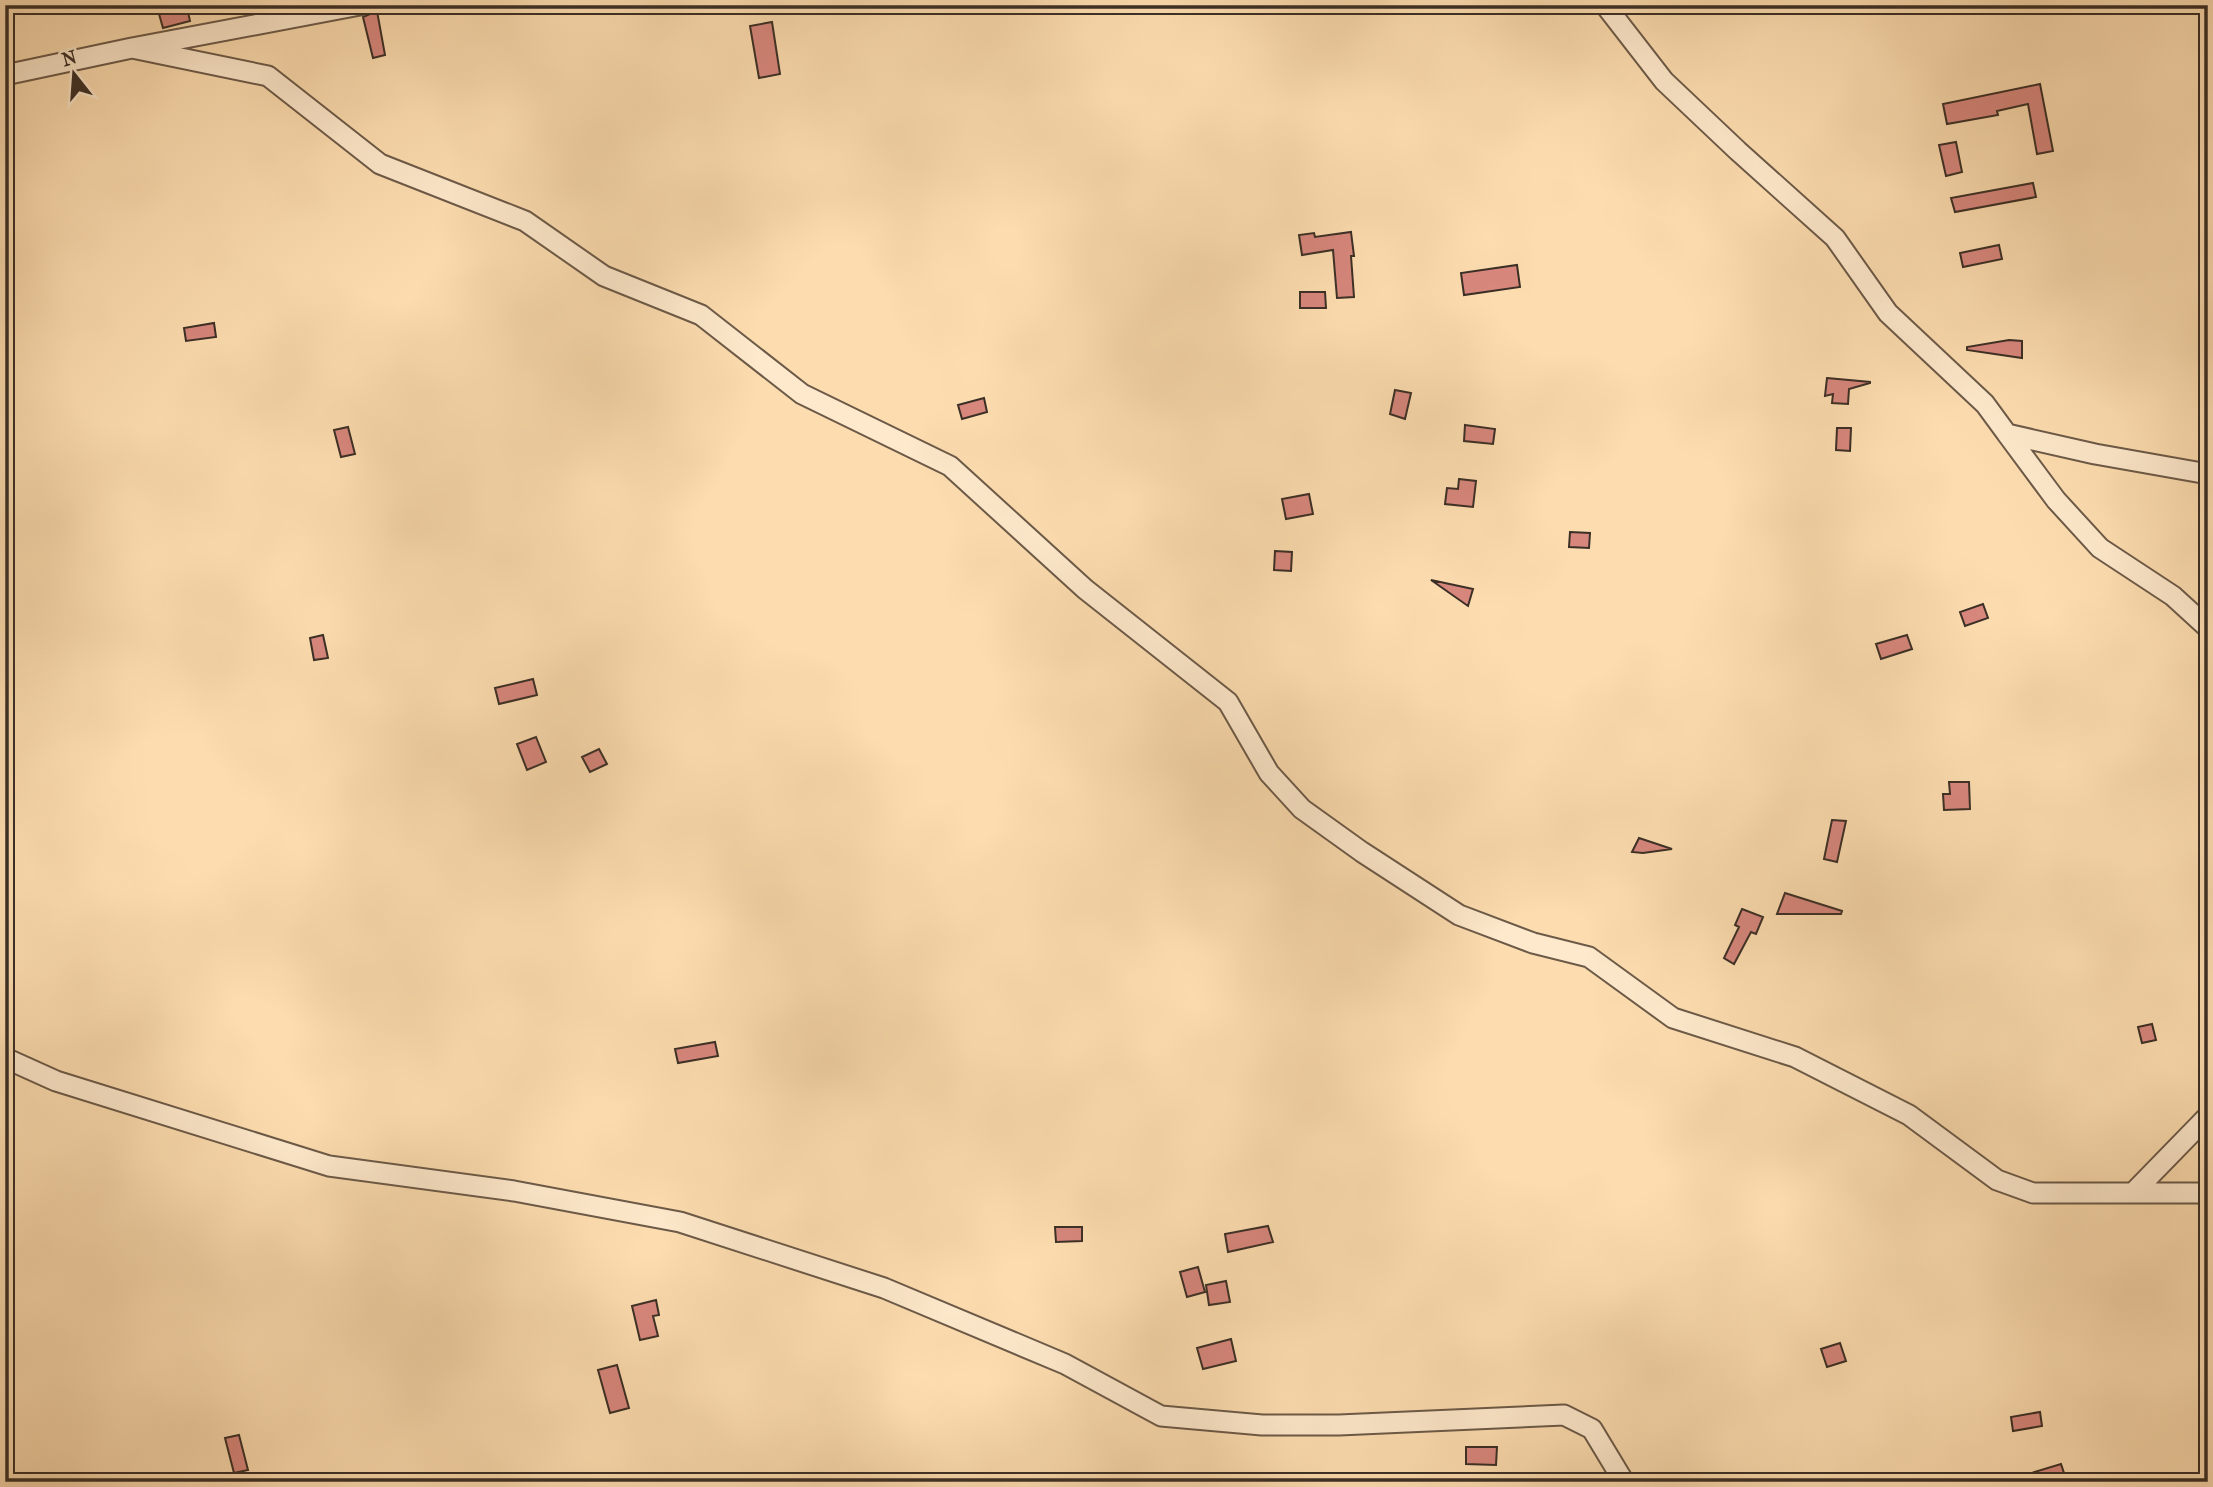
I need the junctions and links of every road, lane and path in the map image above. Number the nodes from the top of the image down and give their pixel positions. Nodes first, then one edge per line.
1 (360, 5) edge
2 (1605, 5) edge
3 (132, 48) junction
4 (5, 75) edge
5 (2007, 434) junction
6 (2208, 474) edge
7 (2208, 628) edge
8 (5, 1058) edge
9 (2208, 1116) edge
10 (2133, 1193) junction
11 (2208, 1193) edge
12 (1624, 1482) edge

1 - 3 street
2 - 5 street
3 - 4 street
3 - 10 street
5 - 6 street
5 - 7 street
8 - 12 street
9 - 10 street
10 - 11 street

